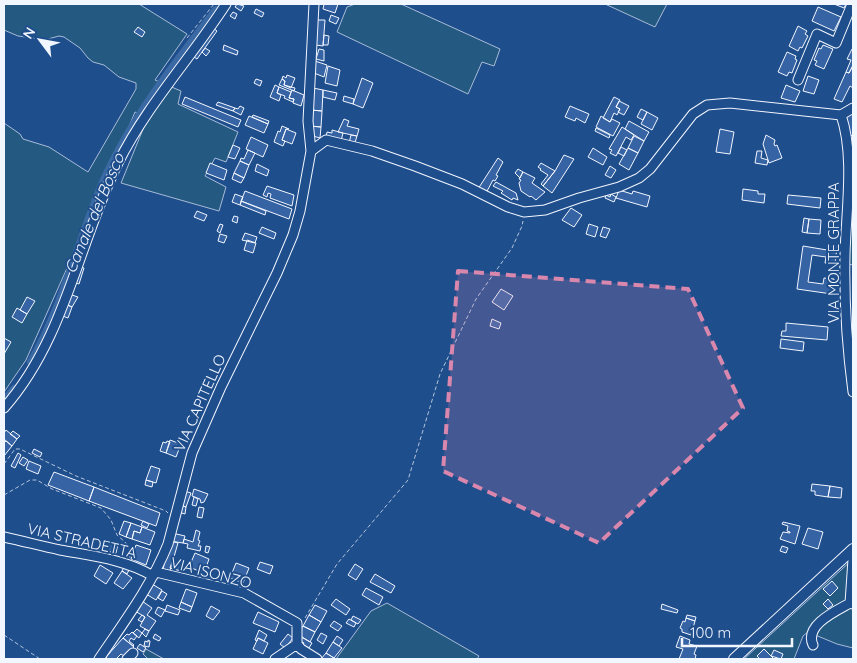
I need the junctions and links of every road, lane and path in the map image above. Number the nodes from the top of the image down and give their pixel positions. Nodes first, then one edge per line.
1 (214, 4) edge
2 (226, 4) edge
3 (314, 4) edge
4 (852, 4) edge
5 (187, 38) dead end
6 (798, 80) dead end
7 (853, 108) edge
8 (842, 115) junction
9 (311, 151) junction
10 (524, 212) junction
11 (853, 392) edge
12 (4, 408) edge
13 (4, 464) edge
14 (4, 495) edge
15 (174, 519) junction
16 (4, 536) edge
17 (853, 549) edge
18 (853, 559) edge
19 (131, 565) junction
20 (154, 574) junction
21 (852, 604) edge
22 (298, 630) junction
23 (4, 635) edge
24 (297, 644) junction
25 (812, 645) dead end
26 (40, 659) edge
27 (99, 659) edge
28 (275, 659) edge
29 (318, 659) edge
30 (734, 659) edge

1 - 5 path
2 - 12 street
3 - 9 street, VIA CAPITELLO
4 - 6 street
7 - 8 street
8 - 10 street
8 - 11 street, VIA MONTE GRAPPA
9 - 10 street
9 - 15 street, VIA CAPITELLO
10 - 22 path
13 - 15 path
14 - 19 path
15 - 20 street, VIA CAPITELLO
16 - 19 street, VIA STRADETTA
17 - 30 main road
18 - 21 street
19 - 20 street, VIA STRADETTA
20 - 22 street, VIA ISONZO
20 - 27 street, VIA CAPITELLO
21 - 25 street
22 - 24 street
23 - 26 path
24 - 28 street
24 - 29 street

